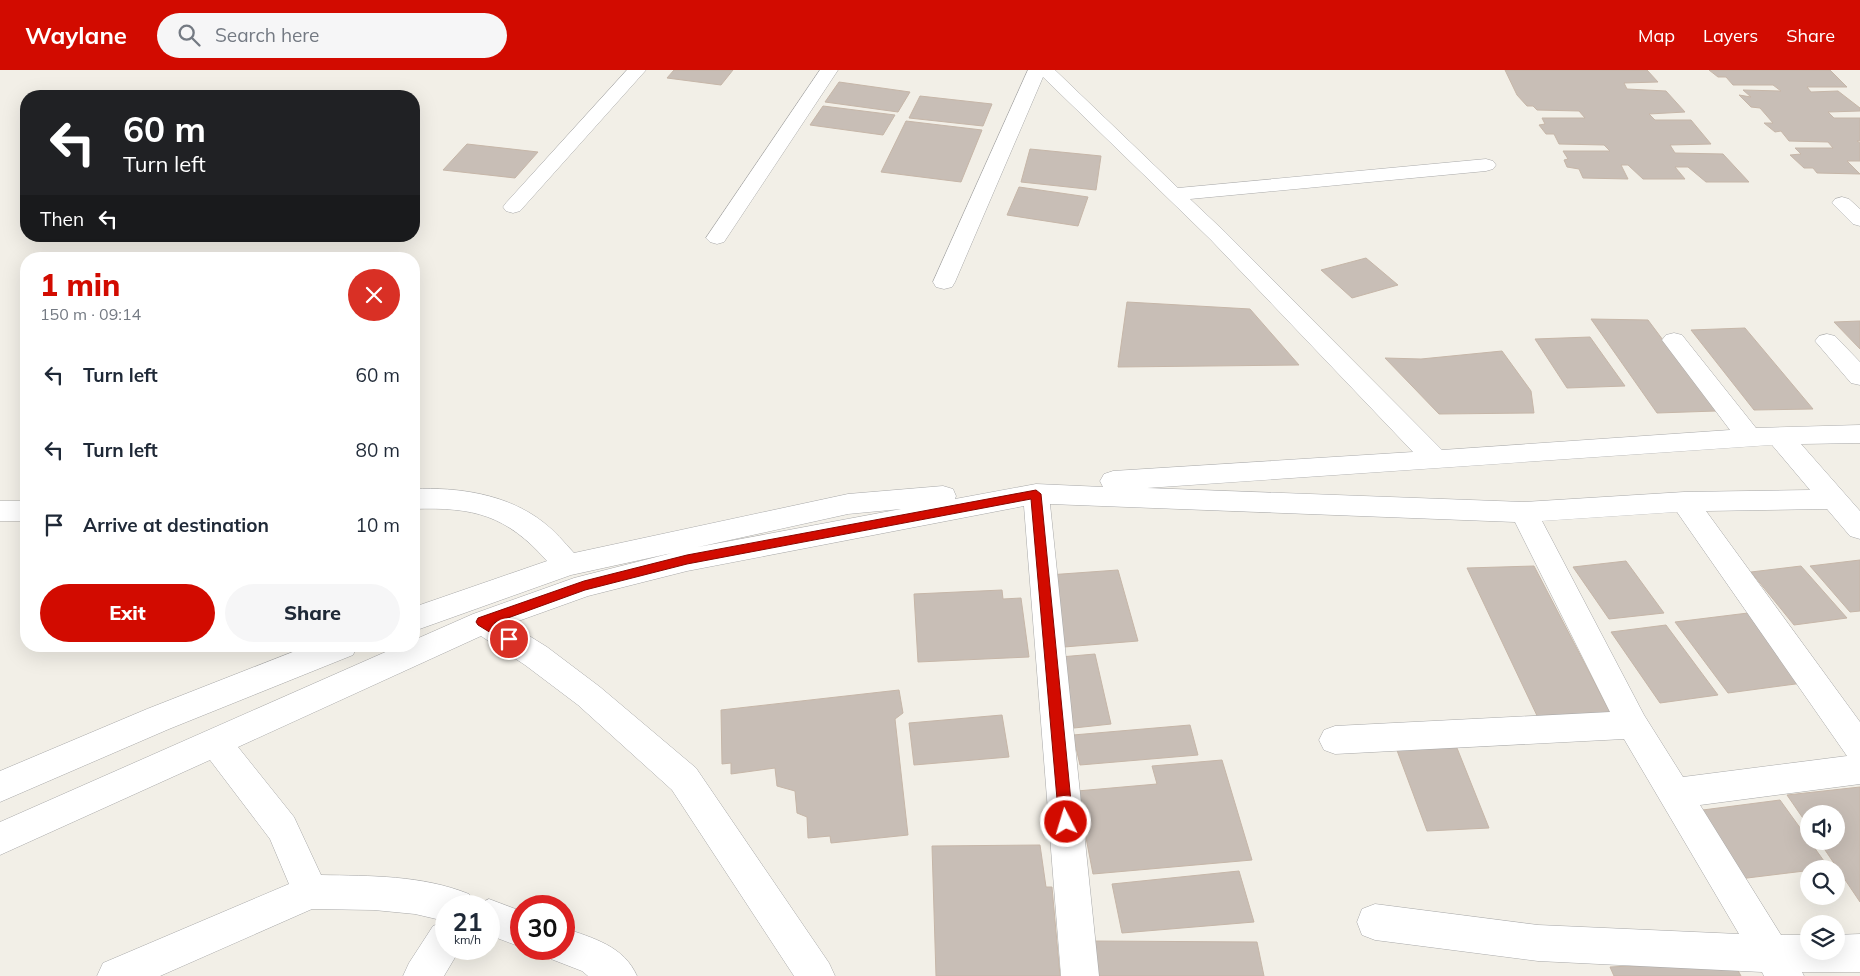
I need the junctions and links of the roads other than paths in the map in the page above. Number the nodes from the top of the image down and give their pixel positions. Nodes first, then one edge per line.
1 (637, 70) edge
2 (829, 70) edge
3 (1037, 70) edge
4 (1046, 70) edge
5 (1486, 165) dead end
6 (1173, 194) junction
7 (1842, 204) dead end
8 (512, 207) dead end
9 (1860, 220) edge
10 (717, 238) dead end
11 (944, 282) dead end
12 (1674, 340) dead end
13 (1827, 341) dead end
14 (1860, 377) edge
15 (1860, 434) edge
16 (1779, 436) junction
17 (1749, 437) junction
18 (1436, 460) junction
19 (1036, 494) junction
20 (420, 498) edge
21 (1832, 499) junction
22 (1684, 502) junction
23 (20, 511) edge
24 (0, 512) edge
25 (1524, 512) junction
26 (1860, 529) edge
27 (568, 565) junction
28 (420, 617) edge
29 (483, 622) junction
30 (420, 650) edge
31 (327, 652) edge
32 (416, 652) edge
33 (1633, 725) junction
34 (1335, 740) dead end
35 (215, 742) junction
36 (1860, 748) edge
37 (1860, 769) edge
38 (0, 787) edge
39 (1673, 793) junction
40 (0, 839) edge
41 (311, 892) junction
42 (435, 901) edge
43 (1375, 922) dead end
44 (575, 950) edge
45 (1860, 953) edge
46 (435, 956) edge
47 (1779, 965) edge
48 (116, 976) edge
49 (422, 976) edge
50 (618, 976) edge
51 (816, 976) edge
52 (1080, 976) edge

1 - 8 street
2 - 10 street
3 - 11 street
4 - 6 street
5 - 6 street
6 - 18 street
7 - 9 street
12 - 17 street
13 - 14 street
15 - 16 street
16 - 17 street
16 - 21 street
17 - 18 street
18 - 27 street
19 - 25 street
19 - 29 street
19 - 52 street
20 - 27 street
21 - 22 street
21 - 26 street
22 - 25 street
22 - 36 street
23 - 24 street
25 - 33 street
27 - 28 street
29 - 30 street
29 - 51 street
31 - 38 street
32 - 35 street
33 - 34 street
33 - 39 street
35 - 40 street
35 - 41 street
37 - 39 street
39 - 47 street
41 - 42 street
41 - 48 street
43 - 47 street
44 - 50 street
45 - 47 street
46 - 49 street

